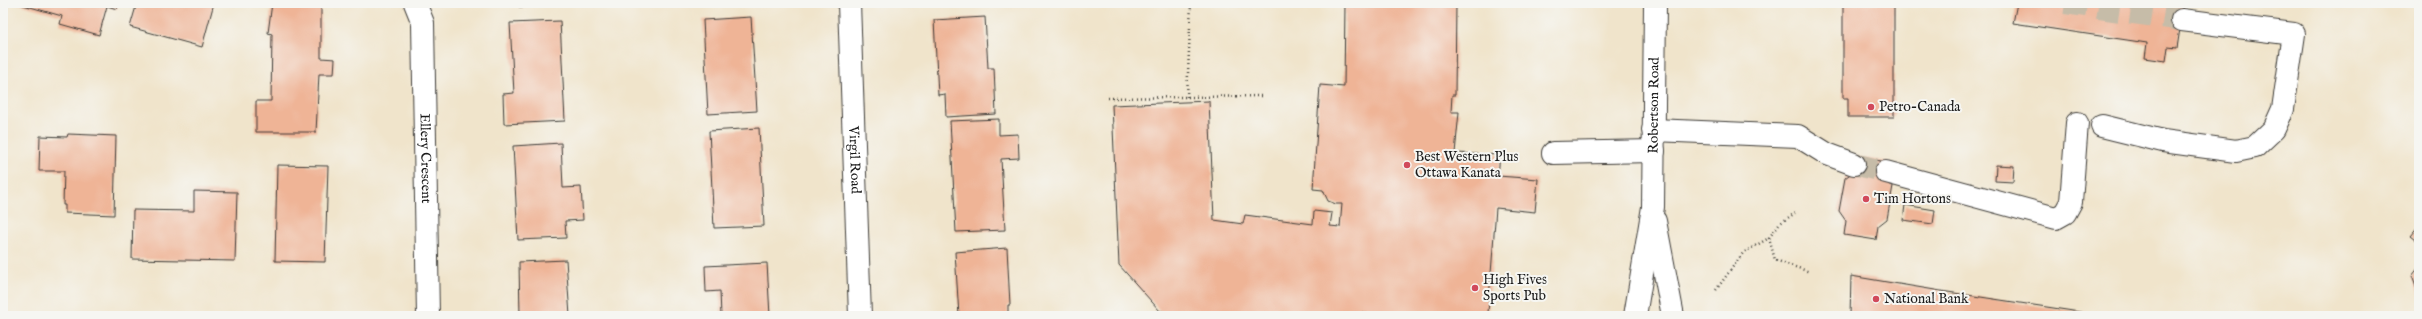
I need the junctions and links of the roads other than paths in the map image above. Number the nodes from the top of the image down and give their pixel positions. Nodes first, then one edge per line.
1 (415, 3) edge
2 (849, 3) edge
3 (1655, 3) edge
4 (2182, 20) tunnel mouth
5 (2077, 123) dead end
6 (2102, 126) dead end
7 (1654, 141) junction
8 (1553, 153) dead end
9 (1854, 164) tunnel mouth
10 (1886, 172) tunnel mouth
11 (1653, 207) junction
12 (428, 316) edge
13 (860, 316) edge
14 (1635, 316) edge
15 (1673, 316) edge

1 - 12 street, Ellery Crescent
2 - 13 street, Virgil Road
3 - 7 street, Robertson Road
4 - 6 street
5 - 10 street
7 - 8 street
7 - 9 street
7 - 11 street, Robertson Road
11 - 14 street, Robertson Road
11 - 15 street, Robertson Road

